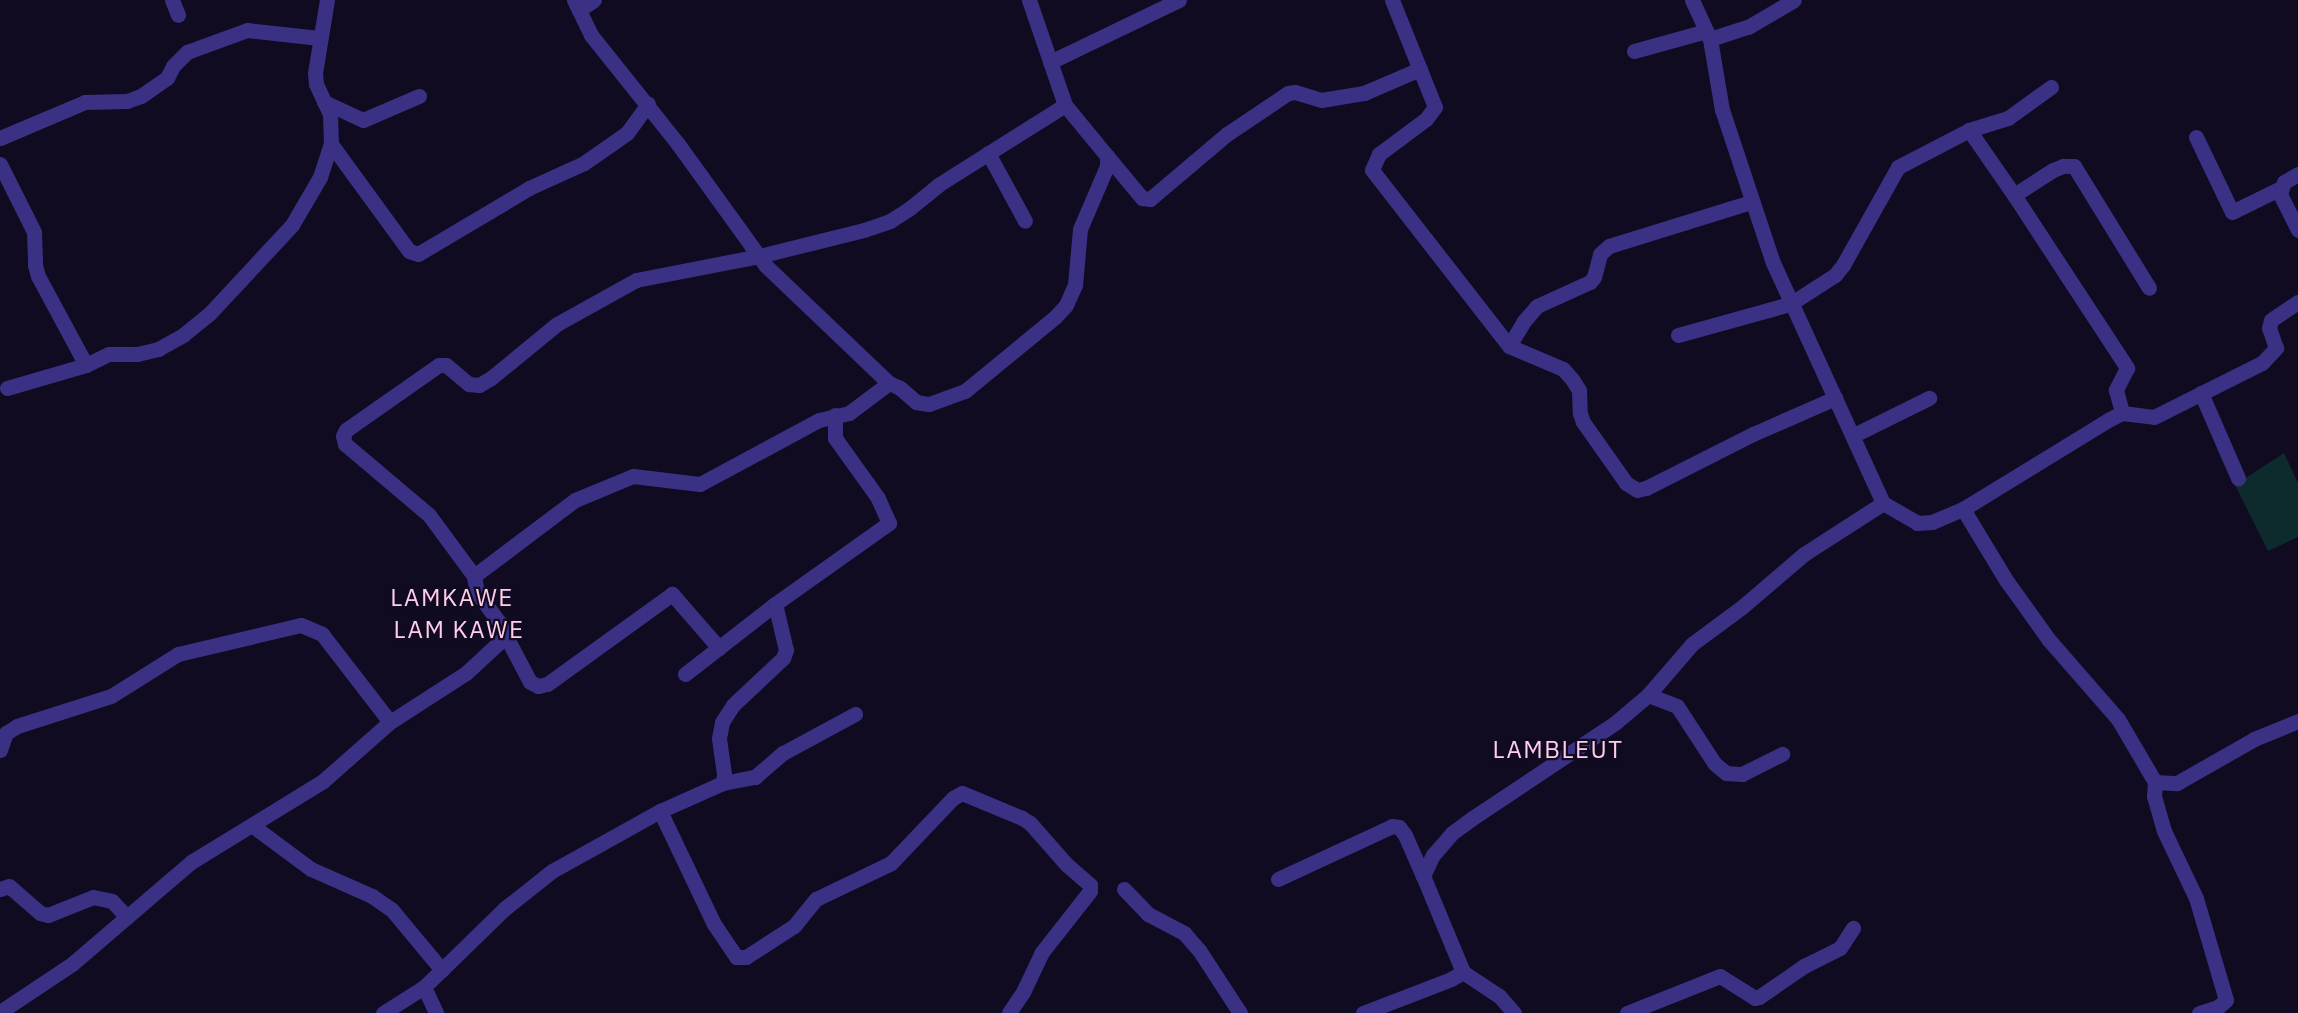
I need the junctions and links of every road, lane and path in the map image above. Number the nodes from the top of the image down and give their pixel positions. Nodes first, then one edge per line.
1 (172, 0) edge
2 (327, 0) edge
3 (594, 0) edge
4 (1029, 0) edge
5 (1179, 0) edge
6 (1392, 0) edge
7 (1692, 0) edge
8 (1794, 0) edge
9 (577, 5) edge
10 (178, 15) dead end
11 (1708, 35) junction
12 (320, 39) junction
13 (1634, 51) dead end
14 (1050, 62) junction
15 (1420, 69) junction
16 (2051, 87) dead end
17 (419, 96) dead end
18 (324, 102) junction
19 (648, 104) junction
20 (1065, 105) junction
21 (1969, 130) junction
22 (2196, 137) dead end
23 (0, 138) edge
24 (331, 144) junction
25 (988, 153) junction
26 (1107, 156) junction
27 (0, 164) edge
28 (2298, 174) edge
29 (2281, 188) junction
30 (2014, 195) junction
31 (1751, 202) junction
32 (1025, 221) dead end
33 (2298, 230) edge
34 (759, 256) junction
35 (2149, 288) dead end
36 (2298, 302) edge
37 (1790, 304) junction
38 (1678, 335) dead end
39 (1509, 346) junction
40 (86, 365) junction
41 (889, 383) junction
42 (7, 388) dead end
43 (2201, 393) junction
44 (1835, 398) junction
45 (1929, 398) dead end
46 (2122, 413) junction
47 (835, 416) junction
48 (1854, 435) junction
49 (2238, 478) dead end
50 (1883, 502) junction
51 (1963, 509) junction
52 (474, 576) junction
53 (775, 604) junction
54 (506, 636) junction
55 (718, 648) junction
56 (685, 674) dead end
57 (1648, 695) junction
58 (855, 714) dead end
59 (2298, 721) edge
60 (390, 722) junction
61 (0, 750) edge
62 (1782, 754) dead end
63 (2155, 782) junction
64 (723, 783) junction
65 (660, 811) junction
66 (253, 826) junction
67 (1423, 876) junction
68 (1278, 879) dead end
69 (0, 889) edge
70 (1124, 889) dead end
71 (127, 917) junction
72 (1853, 928) dead end
73 (442, 970) junction
74 (1463, 972) junction
75 (424, 987) junction
76 (0, 1012) edge
77 (383, 1013) edge
78 (436, 1013) edge
79 (1009, 1013) edge
80 (1240, 1013) edge
81 (1363, 1013) edge
82 (1514, 1013) edge
83 (1627, 1013) edge
84 (2199, 1013) edge

1 - 10 street
2 - 12 street
3 - 9 street
4 - 14 street
5 - 14 street
6 - 15 street
7 - 11 street
8 - 11 street
9 - 19 street
11 - 13 street
11 - 31 street
12 - 18 street
12 - 23 street
14 - 20 street
15 - 26 street
15 - 39 street
16 - 21 street
17 - 18 street
18 - 24 street
19 - 24 street
19 - 34 street
20 - 25 street
20 - 26 street
21 - 30 street
21 - 37 street
22 - 29 street
24 - 40 street
25 - 32 street
25 - 34 street
26 - 41 street
27 - 40 street
28 - 29 street
29 - 33 street
30 - 35 street
30 - 46 street
31 - 37 street
31 - 39 street
34 - 41 street
34 - 52 street
36 - 43 street
37 - 38 street
37 - 44 street
39 - 44 street
40 - 42 street
41 - 47 street
43 - 46 street
43 - 49 street
44 - 48 street
45 - 48 street
46 - 51 street
47 - 52 street
47 - 53 street
48 - 50 street
50 - 51 street
50 - 57 street
51 - 63 street
52 - 54 street
53 - 55 street
53 - 64 street
54 - 55 street
54 - 60 street
55 - 56 street
57 - 62 street
57 - 67 street
58 - 64 street
59 - 63 street
60 - 61 street
60 - 66 street
63 - 84 street
64 - 65 street
65 - 73 street
65 - 79 street
66 - 71 street
66 - 73 street
67 - 68 street
67 - 74 street
69 - 71 street
70 - 80 street
71 - 76 street
72 - 83 street
73 - 75 street
74 - 81 street
74 - 82 street
75 - 77 street
75 - 78 street

